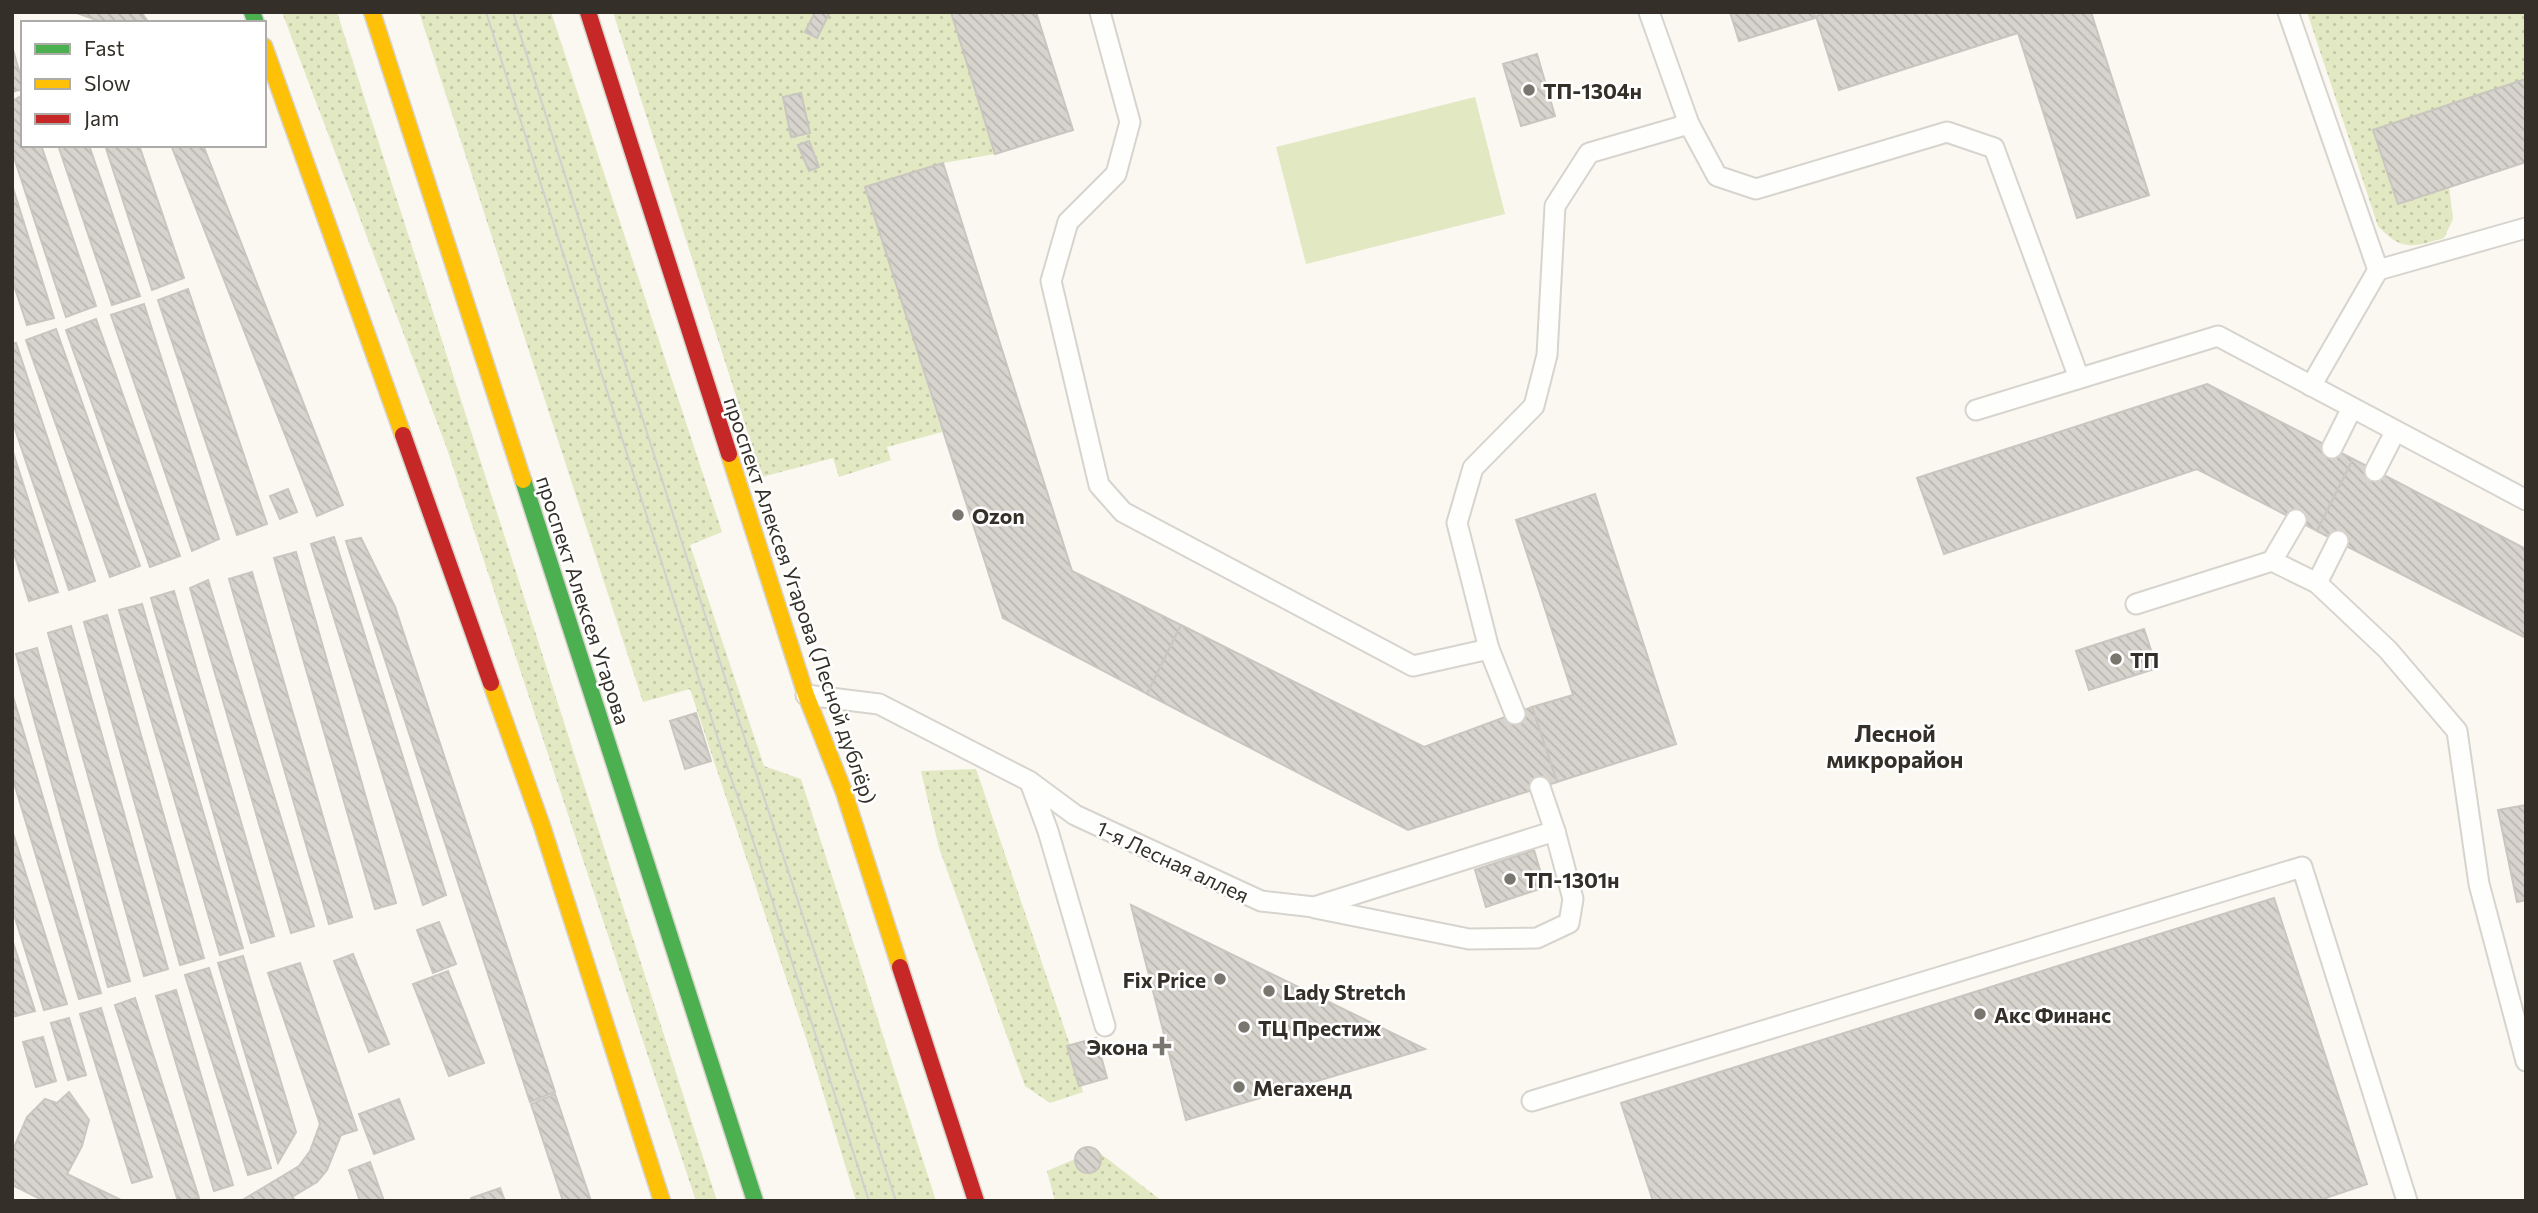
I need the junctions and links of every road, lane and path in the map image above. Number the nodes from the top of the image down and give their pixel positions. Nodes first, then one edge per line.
1 (372, 12) edge
2 (588, 12) edge
3 (1100, 12) edge
4 (1649, 12) edge
5 (2288, 12) edge
6 (266, 52) edge
7 (1689, 124) junction
8 (2526, 228) edge
9 (2378, 270) junction
10 (2079, 378) junction
11 (2311, 386) junction
12 (2352, 408) junction
13 (1976, 410) dead end
14 (2395, 432) junction
15 (2332, 448) dead end
16 (2375, 471) dead end
17 (2526, 500) edge
18 (2296, 520) dead end
19 (2338, 541) dead end
20 (2272, 561) junction
21 (2317, 583) junction
22 (2136, 604) dead end
23 (1489, 649) junction
24 (806, 695) junction
25 (1515, 714) dead end
26 (1030, 781) junction
27 (1540, 786) dead end
28 (1555, 831) junction
29 (1314, 907) junction
30 (2519, 1012) edge
31 (1105, 1026) dead end
32 (2526, 1061) edge
33 (1532, 1101) dead end
34 (662, 1201) edge
35 (755, 1201) edge
36 (976, 1201) edge
37 (2407, 1201) edge

1 - 35 main road, проспект Алексея Угарова
2 - 24 main road, проспект Алексея Угарова (Лесной дублёр)
3 - 23 lane
4 - 7 lane
5 - 9 lane
6 - 34 main road
7 - 10 lane
7 - 23 lane
8 - 9 lane
9 - 11 lane
10 - 11 lane
10 - 13 lane
11 - 12 lane
12 - 14 lane
12 - 15 lane
14 - 16 lane
14 - 17 lane
18 - 20 lane
19 - 21 lane
20 - 21 lane
20 - 22 lane
21 - 30 lane
23 - 25 lane
24 - 26 lane, 1-я Лесная аллея
24 - 36 main road, проспект Алексея Угарова (Лесной дублёр)
26 - 29 lane, 1-я Лесная аллея
26 - 31 lane
27 - 28 lane
28 - 29 lane, 1-я Лесная аллея
28 - 29 lane
30 - 32 lane
33 - 37 lane

